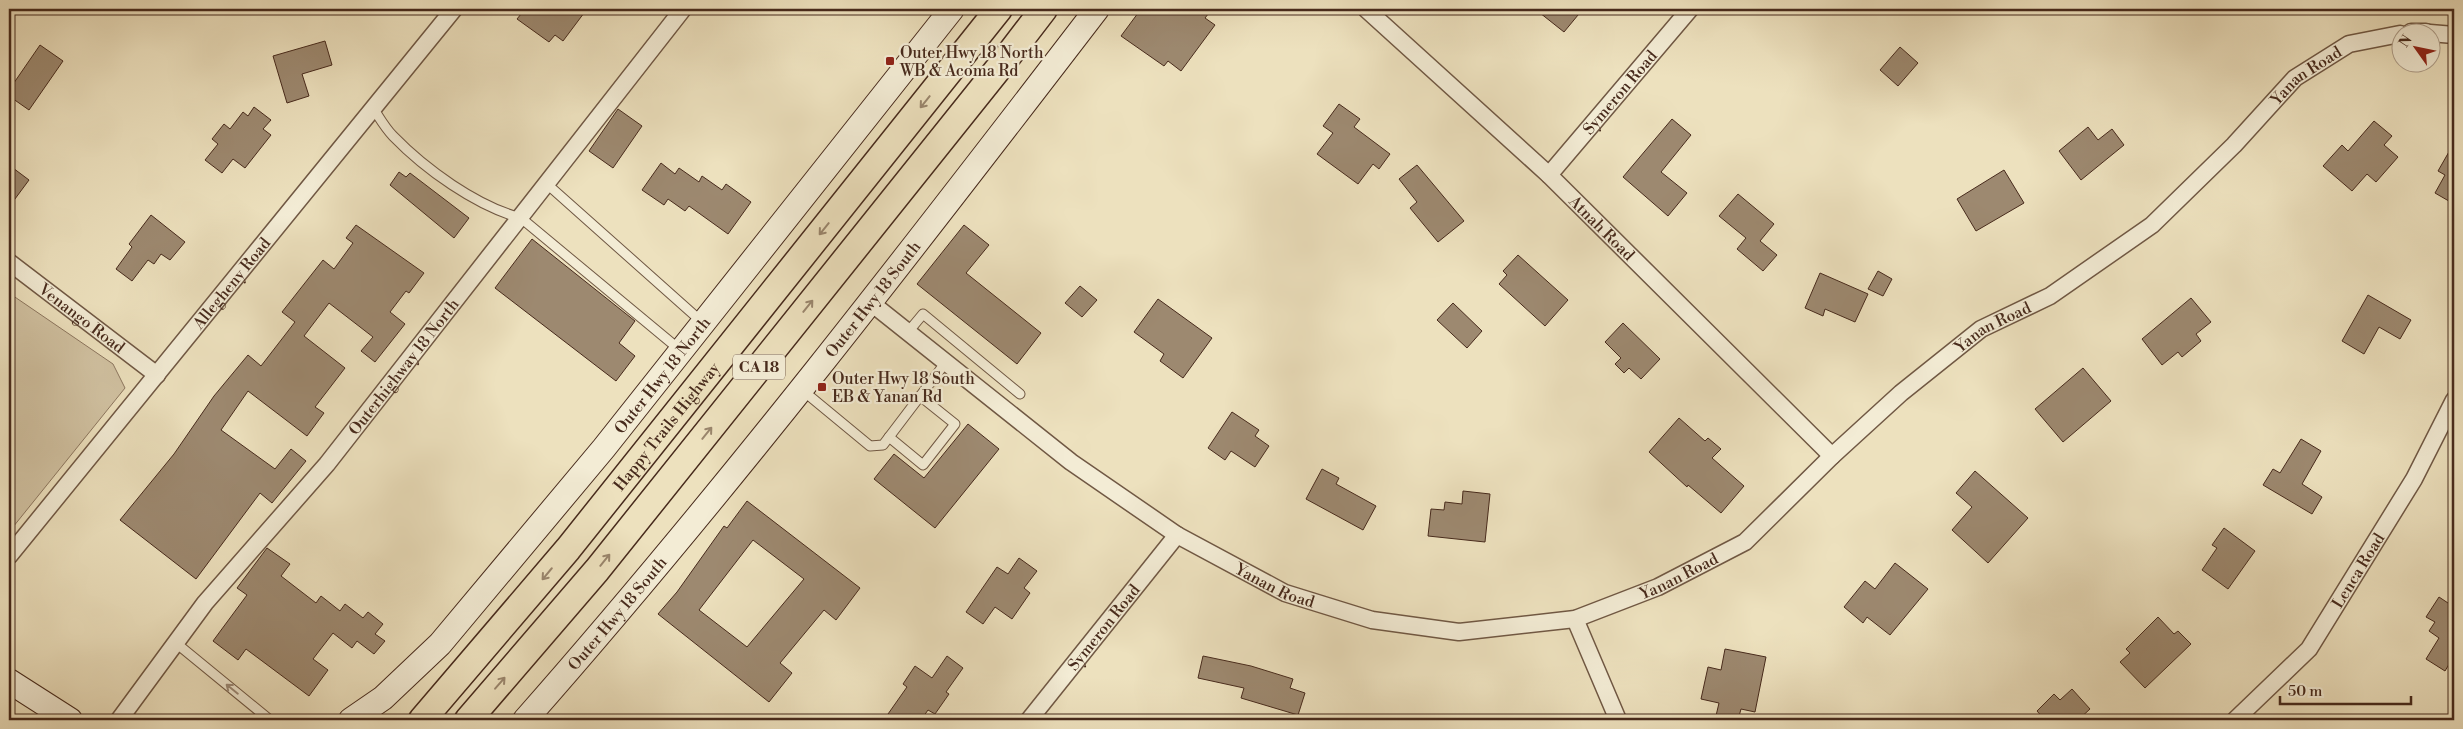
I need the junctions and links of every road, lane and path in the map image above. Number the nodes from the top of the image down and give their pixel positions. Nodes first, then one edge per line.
1 (454, 9) edge
2 (683, 9) edge
3 (999, 9) edge
4 (1044, 9) edge
5 (1097, 9) edge
6 (1366, 9) edge
7 (1690, 9) edge
8 (947, 11) edge
9 (2440, 34) edge
10 (2454, 35) edge
11 (2390, 36) edge
12 (373, 108) junction
13 (1549, 175) junction
14 (547, 184) junction
15 (521, 218) junction
16 (9, 262) edge
17 (870, 302) junction
18 (704, 323) junction
19 (908, 332) junction
20 (682, 351) junction
21 (946, 362) junction
22 (156, 375) junction
23 (800, 389) junction
24 (1020, 394) dead end
25 (920, 396) junction
26 (2454, 400) edge
27 (889, 437) junction
28 (1832, 456) junction
29 (1177, 535) junction
30 (9, 556) edge
31 (1575, 619) junction
32 (176, 643) junction
33 (9, 681) edge
34 (70, 720) edge
35 (119, 720) edge
36 (270, 720) edge
37 (351, 720) edge
38 (422, 720) edge
39 (468, 720) edge
40 (524, 720) edge
41 (1029, 720) edge
42 (1618, 720) edge
43 (2235, 720) edge

1 - 12 street, Allegheny Road
2 - 14 street, Outerhighway 18 North
3 -> 38 main road, Happy Trails Highway / CA 18
39 -> 4 main road, CA 18
5 - 17 street, Outer Hwy 18 South
6 - 13 street, Atnah Road
7 - 13 street, Symeron Road
8 - 18 street, Outer Hwy 18 North
9 - 10 street
11 - 28 street, Yanan Road
12 - 15 lane
12 - 22 street, Allegheny Road
13 - 28 street, Atnah Road
14 - 15 street, Outerhighway 18 North
14 - 18 lane
15 - 20 lane
15 - 32 street, Outerhighway 18 North
16 - 22 street, Venango Road
17 - 19 street, Yanan Road
17 - 23 street, Outer Hwy 18 South
18 - 20 street, Outer Hwy 18 North
19 - 21 street, Yanan Road
19 - 24 lane
20 - 37 street, Outer Hwy 18 North
21 - 25 lane
21 - 29 street, Yanan Road
22 - 30 street, Allegheny Road
23 - 27 lane
23 - 40 street, Outer Hwy 18 South
25 - 27 lane
25 - 27 lane
26 - 43 street, Lenca Road
28 - 31 street, Yanan Road
29 - 31 street, Yanan Road
29 - 41 street, Symeron Road
31 - 42 street
32 - 35 street, Outerhighway 18 North
36 -> 32 lane
33 - 34 street

